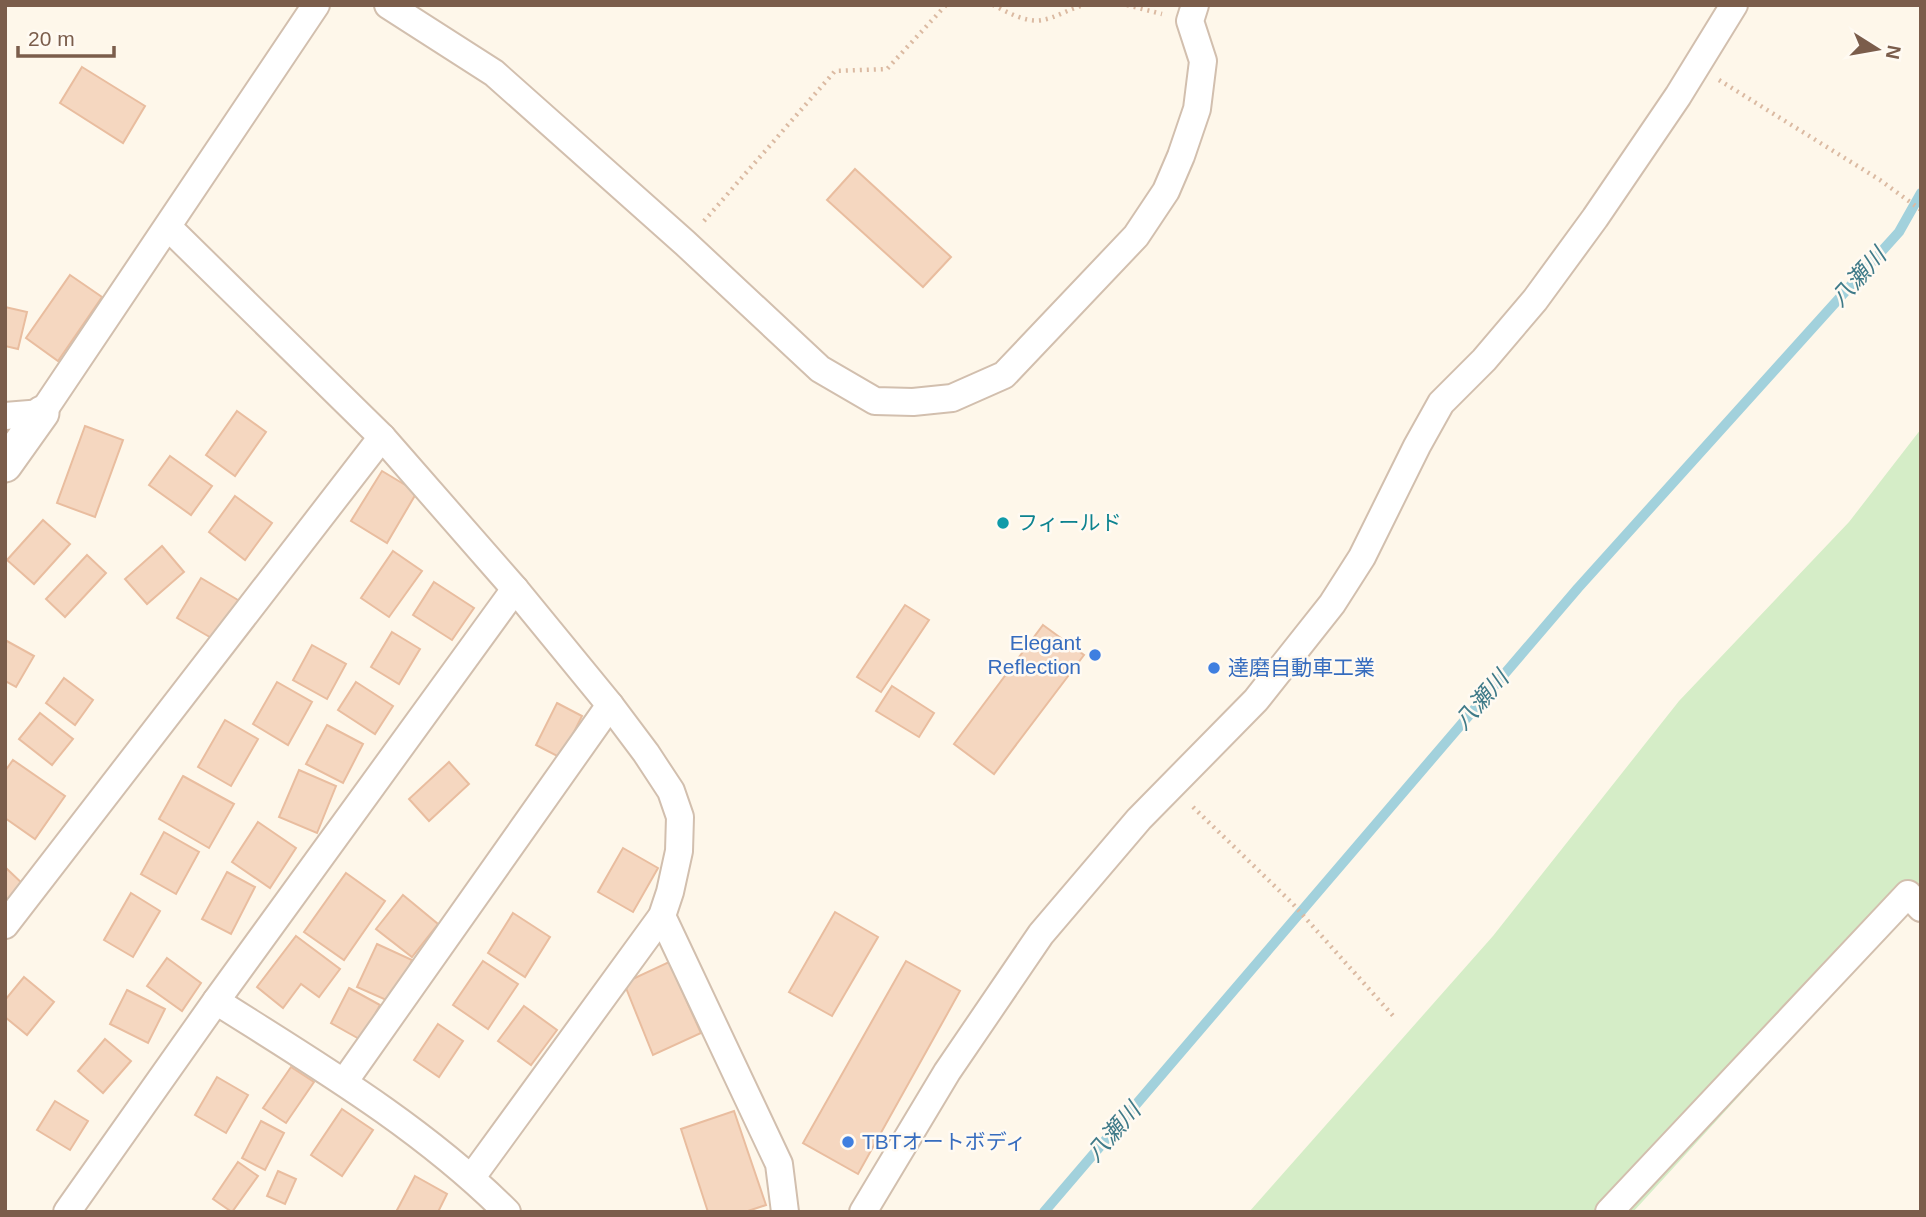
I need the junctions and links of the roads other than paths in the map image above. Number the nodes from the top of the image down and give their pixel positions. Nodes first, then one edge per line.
1 (316, 5) edge
2 (388, 5) edge
3 (1734, 5) edge
4 (1192, 13) edge
5 (168, 227) junction
6 (42, 413) junction
7 (5, 416) edge
8 (382, 437) junction
9 (5, 465) edge
10 (515, 589) junction
11 (610, 705) junction
12 (1921, 908) edge
13 (663, 916) junction
14 (5, 925) edge
15 (216, 1001) junction
16 (344, 1082) junction
17 (472, 1177) junction
18 (67, 1212) edge
19 (507, 1212) edge
20 (786, 1212) edge
21 (863, 1212) edge
22 (1609, 1212) edge

1 - 5 street
2 - 4 street
3 - 21 street
5 - 6 street
5 - 8 street
6 - 7 street
6 - 9 street
8 - 10 street
8 - 14 street
10 - 11 street
10 - 15 street
11 - 13 street
11 - 16 street
12 - 22 street
13 - 17 street
13 - 20 street
15 - 16 street
15 - 18 street
16 - 17 street
17 - 19 street

